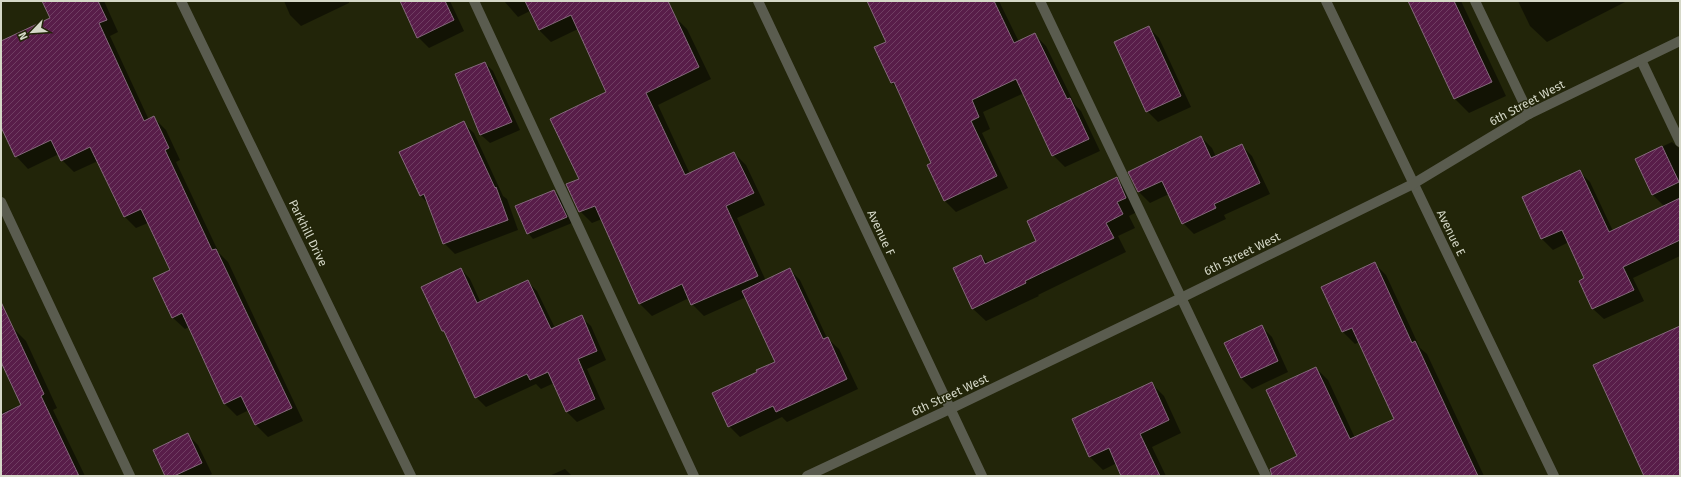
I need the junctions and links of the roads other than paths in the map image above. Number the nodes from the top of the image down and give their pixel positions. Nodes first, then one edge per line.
1 (181, 1) edge
2 (474, 1) edge
3 (758, 1) edge
4 (1040, 1) edge
5 (1326, 1) edge
6 (1475, 1) edge
7 (1680, 41) edge
8 (1641, 60) junction
9 (1529, 114) junction
10 (1680, 142) edge
11 (1413, 184) junction
12 (1, 202) edge
13 (1181, 298) junction
14 (950, 409) junction
15 (130, 476) edge
16 (411, 476) edge
17 (694, 476) edge
18 (807, 476) edge
19 (982, 476) edge
20 (1266, 476) edge
21 (1554, 476) edge

1 - 16 street, Parkhill Drive
2 - 17 street
3 - 14 street, Avenue F
4 - 13 street
5 - 11 street, Avenue E
6 - 9 street
7 - 8 street, 6th Street West
8 - 9 street, 6th Street West
8 - 10 street
9 - 11 street, 6th Street West
11 - 13 street, 6th Street West
11 - 21 street, Avenue E
12 - 15 street
13 - 14 street, 6th Street West
13 - 20 street
14 - 18 street, 6th Street West
14 - 19 street, Avenue F

